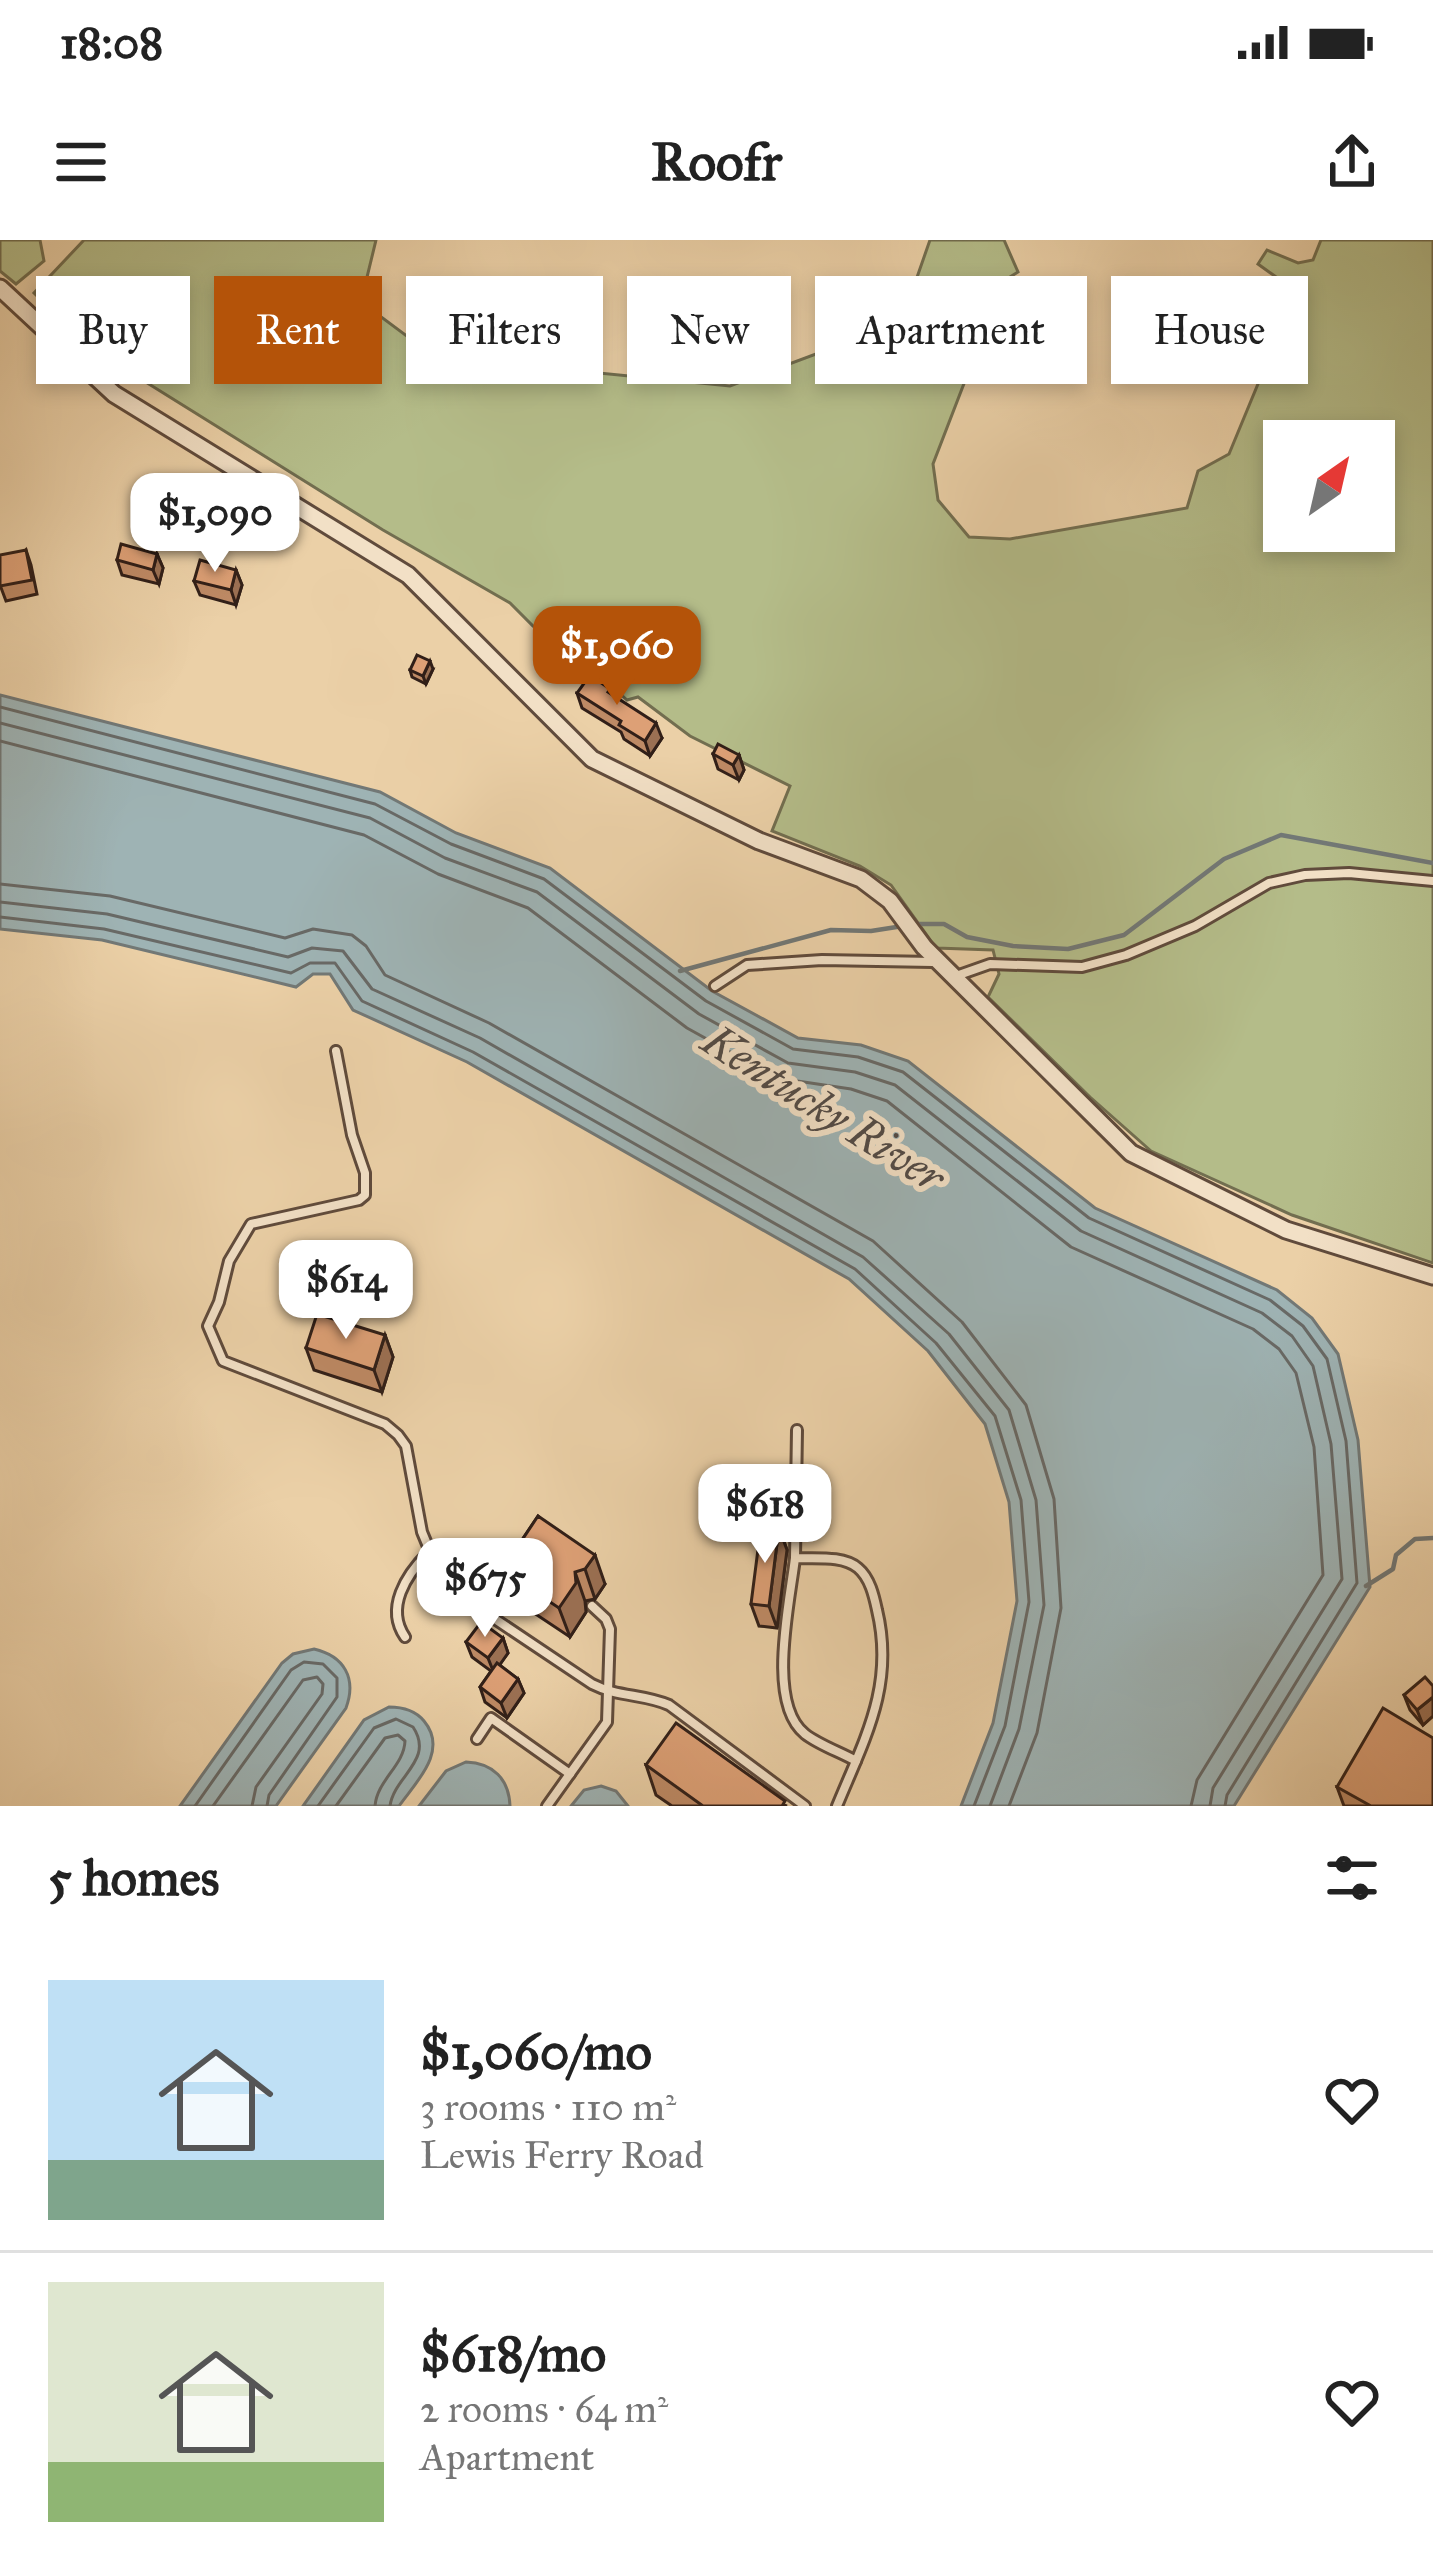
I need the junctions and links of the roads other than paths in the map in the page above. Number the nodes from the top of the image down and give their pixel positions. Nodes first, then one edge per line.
1 (0, 288) edge
2 (1433, 881) edge
3 (941, 962) junction
4 (956, 976) junction
5 (715, 986) dead end
6 (336, 1051) dead end
7 (1433, 1276) edge
8 (797, 1430) dead end
9 (428, 1553) junction
10 (795, 1558) junction
11 (528, 1564) edge
12 (462, 1596) junction
13 (592, 1606) dead end
14 (405, 1637) dead end
15 (610, 1693) junction
16 (477, 1738) dead end
17 (856, 1760) junction
18 (570, 1774) junction
19 (547, 1806) edge
20 (805, 1806) edge
21 (837, 1806) edge

1 - 3 street
2 - 4 lane
3 - 4 street
3 - 5 lane
4 - 7 street
6 - 9 lane
8 - 10 lane
9 - 12 lane
9 - 14 lane
10 - 17 lane
10 - 17 lane
11 - 12 lane
12 - 15 lane
13 - 15 lane
15 - 18 lane
15 - 20 lane
16 - 18 lane
17 - 21 lane
18 - 19 lane

